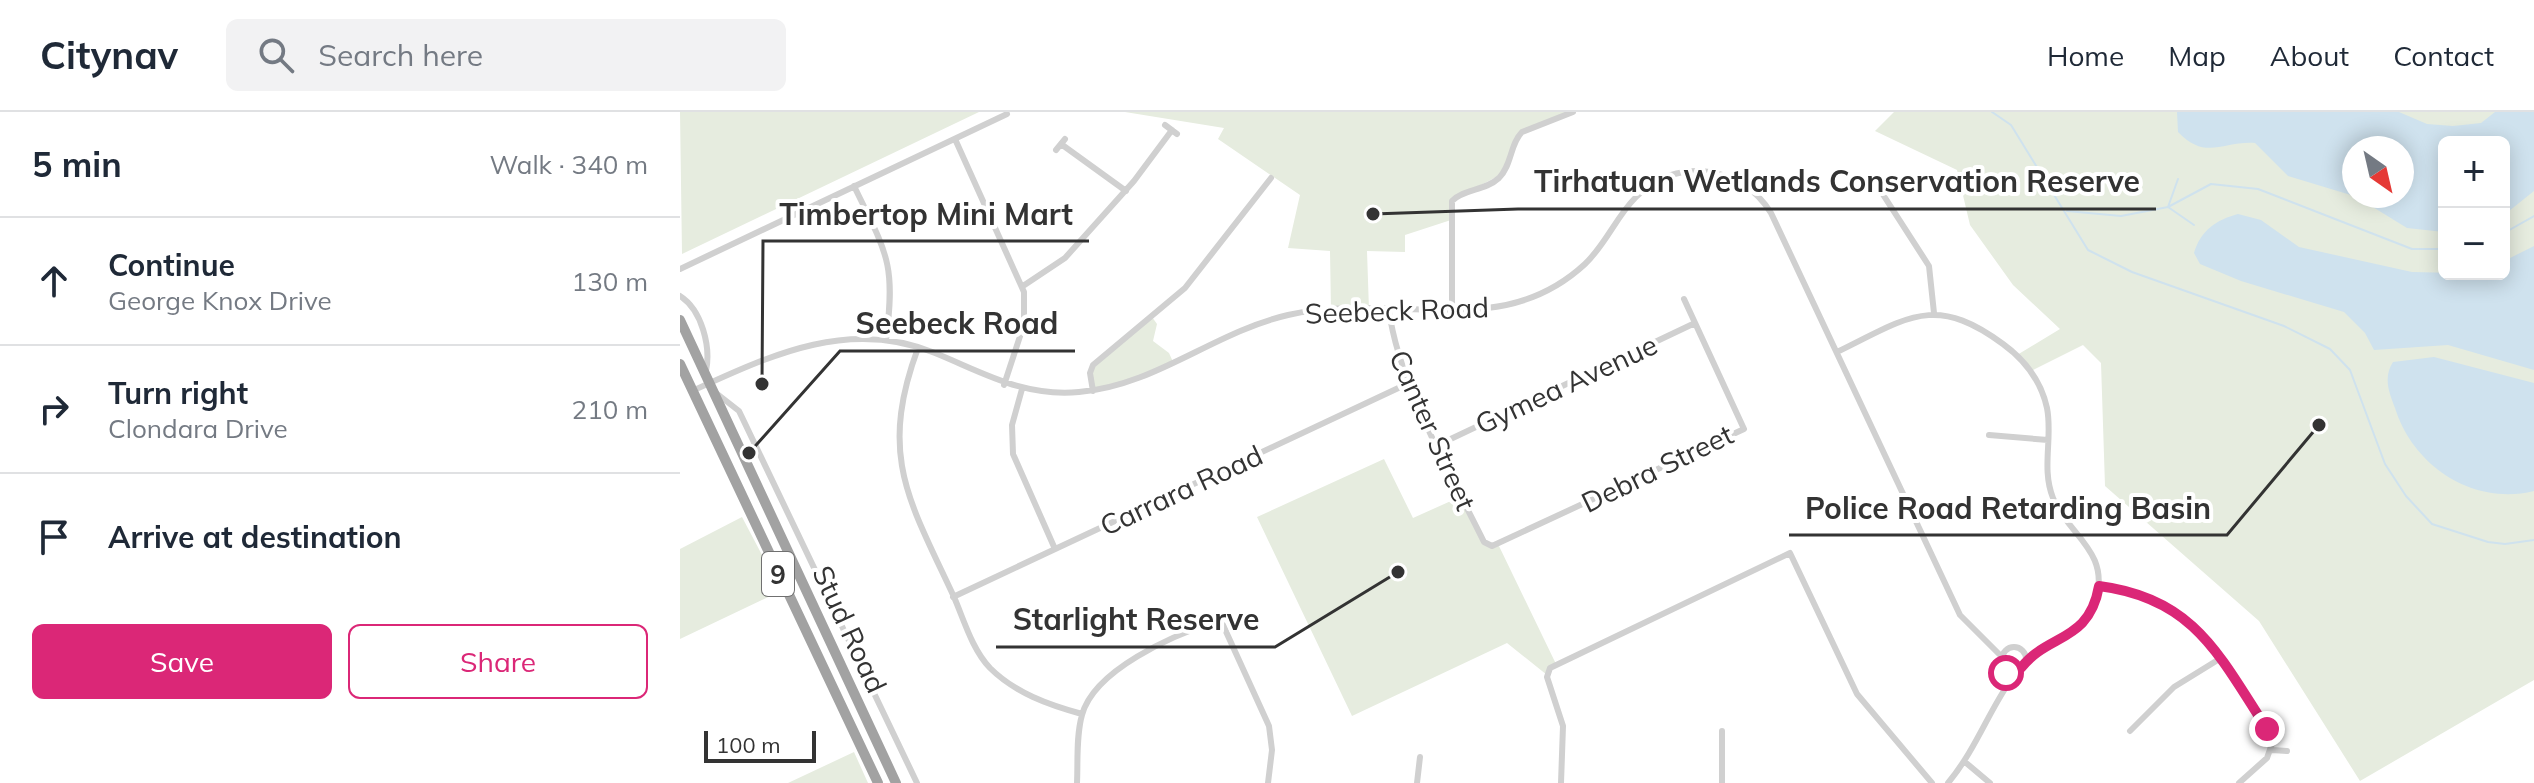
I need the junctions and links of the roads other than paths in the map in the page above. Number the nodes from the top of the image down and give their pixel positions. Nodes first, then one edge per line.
1 (1573, 112) edge
2 (1007, 114) dead end
3 (1165, 125) dead end
4 (955, 139) junction
5 (1061, 144) dead end
6 (1271, 178) dead end
7 (1877, 179) dead end
8 (854, 186) junction
9 (1868, 190) dead end
10 (1126, 191) junction
11 (1882, 193) junction
12 (680, 269) edge
13 (1023, 286) junction
14 (680, 296) edge
15 (1684, 299) dead end
16 (1389, 310) junction
17 (1452, 310) junction
18 (1934, 313) junction
19 (680, 320) edge
20 (1695, 323) junction
21 (886, 340) junction
22 (918, 348) junction
23 (1837, 352) junction
24 (680, 364) edge
25 (709, 383) junction
26 (1409, 383) junction
27 (1004, 385) junction
28 (1022, 389) junction
29 (692, 391) junction
30 (1093, 391) junction
31 (1989, 435) dead end
32 (2048, 440) junction
33 (1438, 445) junction
34 (1488, 545) joint
35 (1055, 549) junction
36 (2099, 586) junction
37 (953, 597) junction
38 (1223, 611) dead end
39 (1220, 622) junction
40 (1992, 645) junction
41 (2009, 648) junction
42 (2020, 649) junction
43 (2040, 649) junction
44 (2002, 657) junction
45 (2221, 658) junction
46 (2026, 660) junction
47 (2006, 667) junction
48 (2018, 670) junction
49 (2006, 684) junction
50 (1082, 714) junction
51 (869, 727) junction
52 (1722, 731) dead end
53 (2130, 731) dead end
54 (854, 734) junction
55 (2272, 750) junction
56 (2287, 751) dead end
57 (1420, 757) dead end
58 (1965, 762) junction
59 (878, 783) edge
60 (896, 783) edge
61 (917, 783) edge
62 (1077, 783) edge
63 (1268, 783) edge
64 (1417, 783) edge
65 (1561, 783) edge
66 (1722, 783) edge
67 (1932, 783) edge
68 (1948, 783) edge
69 (1990, 783) edge
70 (2239, 783) edge

1 - 17 street
2 - 4 street
3 - 10 street
4 - 8 street
4 - 13 street
5 - 10 street
6 - 30 street
7 - 11 street
8 - 12 street
8 - 21 street
9 - 11 street
10 - 13 street
11 - 18 street
13 - 27 street
14 - 25 street
15 - 20 street, Debra Street
16 - 17 street, Seebeck Road
16 - 26 street, Canter Street
16 - 30 street, Seebeck Road
17 - 23 street, Seebeck Road
18 - 23 street
18 - 32 street
19 - 25 highway, Stud Road / 9
20 - 33 street, Gymea Avenue
20 - 34 street, Debra Street
21 - 22 street, Seebeck Road
21 - 25 street, Seebeck Road
22 - 27 street, Seebeck Road
22 - 37 street
23 - 40 street, Seebeck Road
24 - 29 highway, Stud Road / 9
25 - 29 street, Seebeck Road
25 - 51 highway, Stud Road / 9
25 - 61 street
26 - 33 street, Canter Street
26 - 35 street, Carrara Road
27 - 28 street, Seebeck Road
28 - 30 street, Seebeck Road
28 - 35 street
29 - 54 highway, Stud Road / 9
31 - 32 street
32 - 36 street
33 - 34 street, Canter Street
35 - 37 street, Carrara Road
36 - 43 street
36 - 45 street
37 - 50 street
38 - 39 street
39 - 50 street
39 - 63 street
40 - 41 street
40 - 44 street, Seebeck Road
41 - 42 street
41 - 44 street
42 - 43 street
42 - 46 street
43 - 46 street
44 - 47 street
45 - 53 street
45 - 55 street
46 - 48 street
47 - 48 street
47 - 49 street
48 - 49 street
49 - 58 street
50 - 62 street
51 - 54 highway
51 - 60 highway, Stud Road / 9
52 - 66 street
54 - 59 highway, Stud Road / 9
55 - 56 street
55 - 70 street
57 - 64 street
58 - 68 street
58 - 69 street
65 - 67 street

